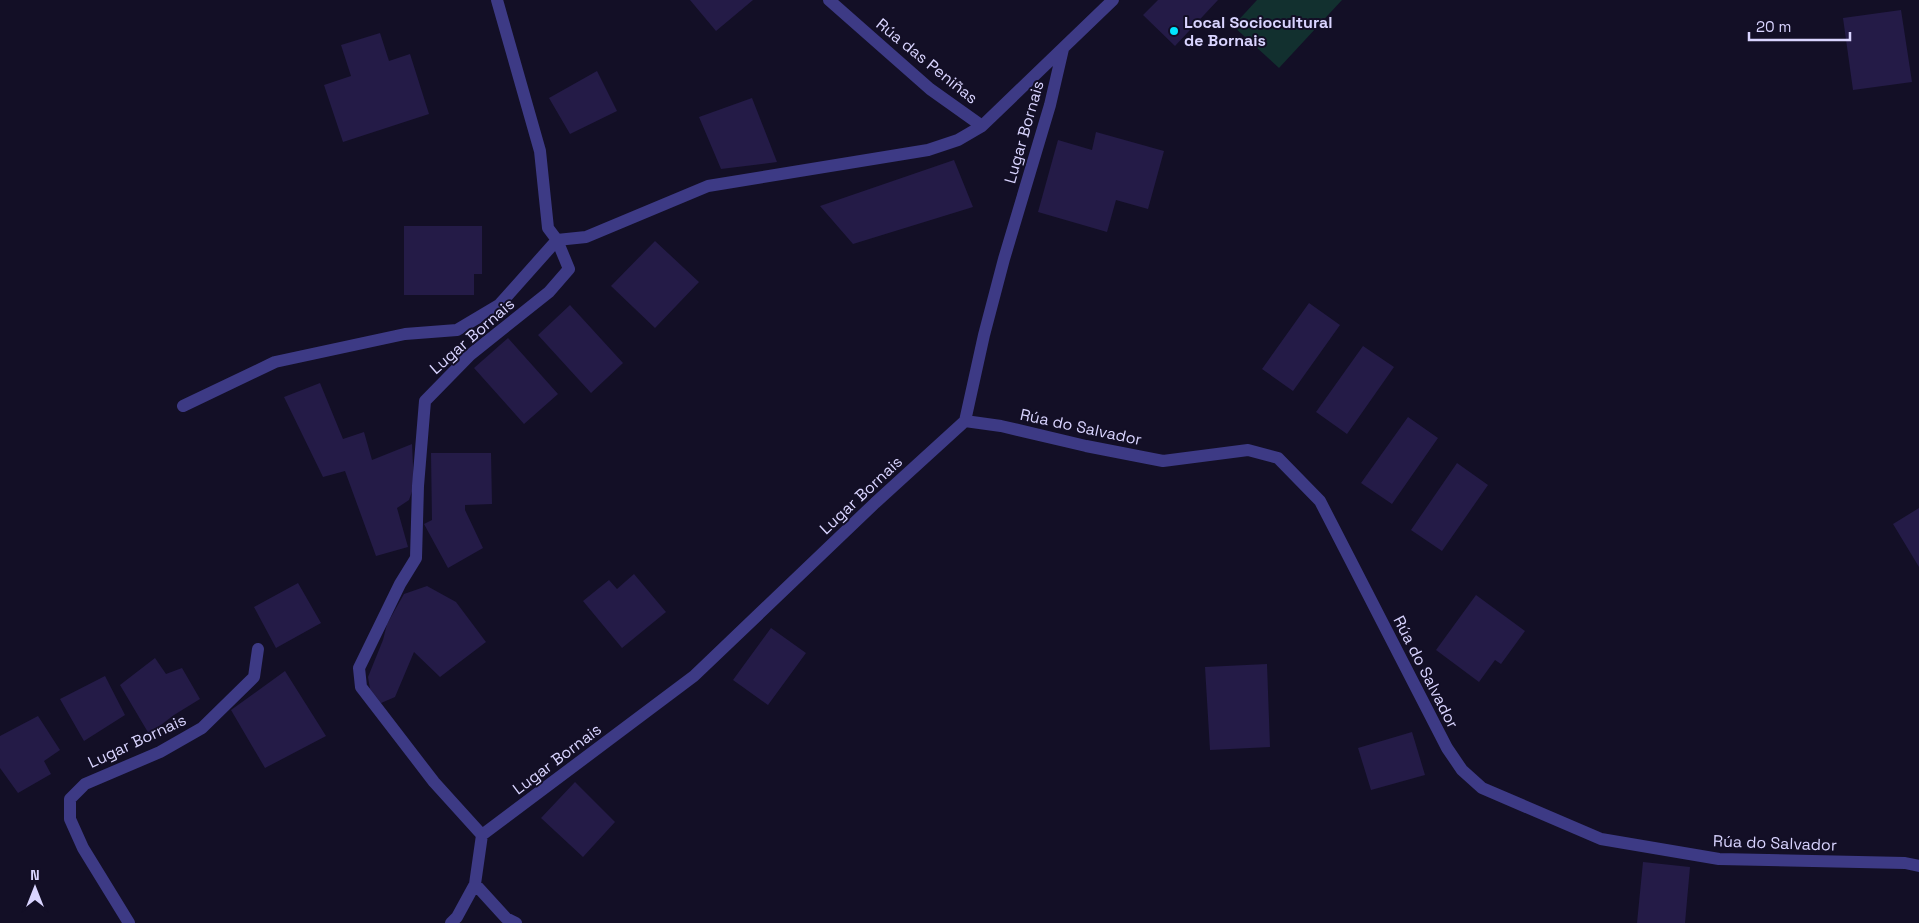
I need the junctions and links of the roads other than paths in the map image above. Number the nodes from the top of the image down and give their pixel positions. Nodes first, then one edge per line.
1 (496, 0) edge
2 (829, 0) edge
3 (1113, 0) edge
4 (1063, 49) junction
5 (982, 126) junction
6 (557, 240) junction
7 (183, 406) dead end
8 (965, 421) junction
9 (258, 649) dead end
10 (482, 835) junction
11 (1919, 866) edge
12 (475, 884) junction
13 (129, 923) edge
14 (451, 923) edge
15 (516, 923) edge

1 - 6 street
2 - 5 street, Rúa das Peniñas
3 - 4 street, Lugar Bornais
4 - 5 street, Lugar Bornais
4 - 8 street, Lugar Bornais
5 - 6 street, Lugar Bornais
6 - 7 street, Lugar Bornais
6 - 10 street, Lugar Bornais
8 - 10 street, Lugar Bornais
8 - 11 street, Rúa do Salvador
9 - 13 street, Lugar Bornais
10 - 12 street
12 - 14 street
12 - 15 street

